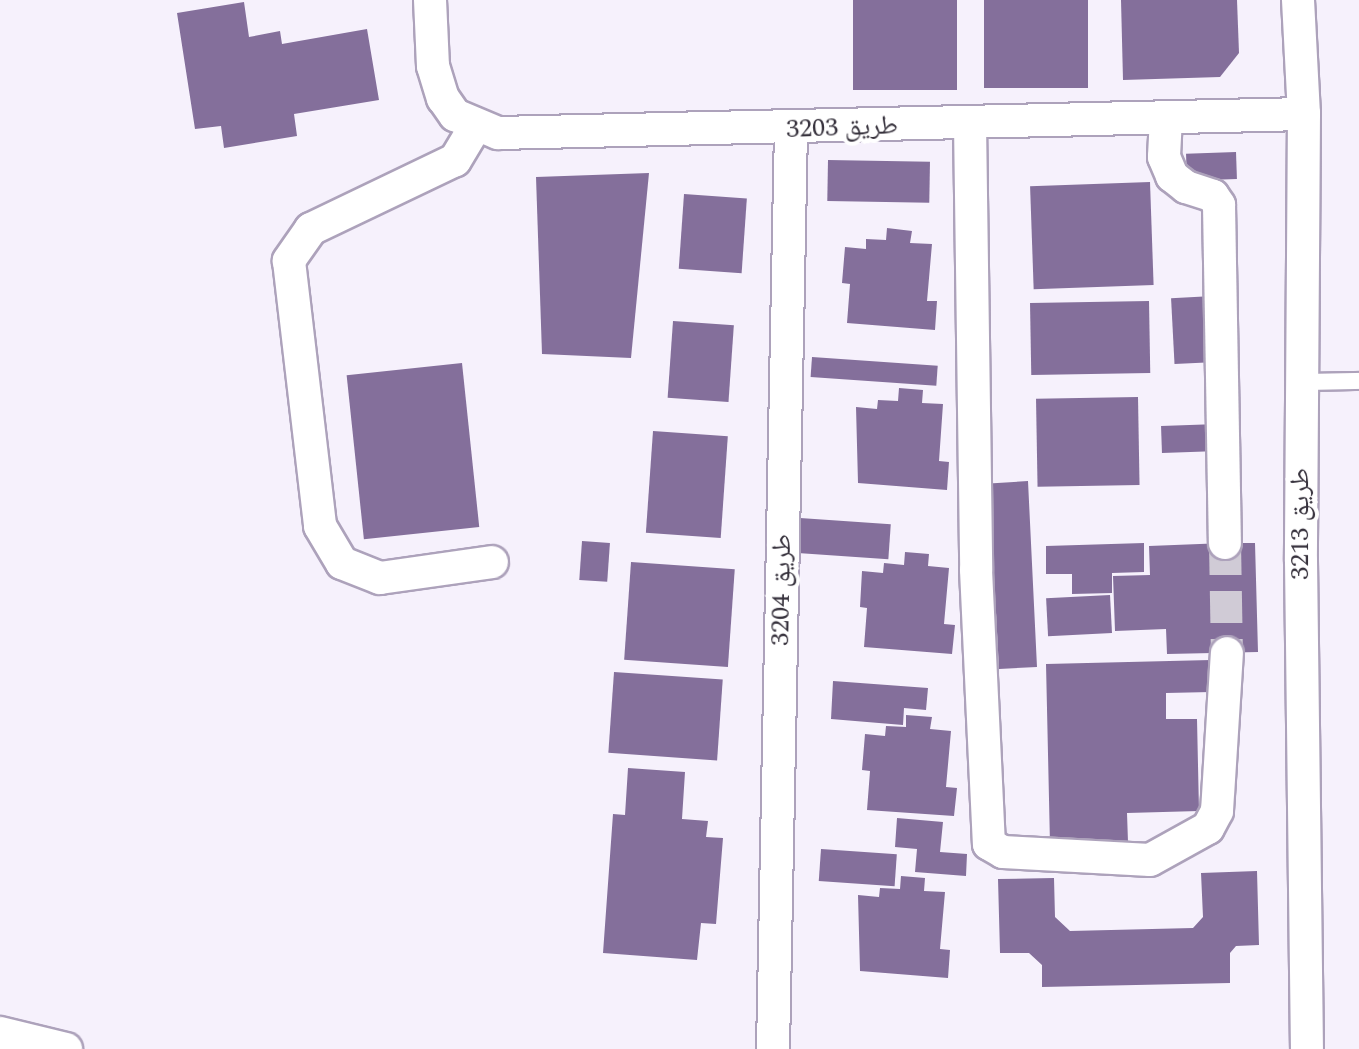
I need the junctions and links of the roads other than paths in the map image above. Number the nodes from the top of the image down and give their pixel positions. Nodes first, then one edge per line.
1 (430, 0) edge
2 (1298, 0) edge
3 (1304, 114) junction
4 (1166, 118) junction
5 (970, 123) junction
6 (475, 127) junction
7 (791, 130) junction
8 (1359, 381) edge
9 (1302, 382) junction
10 (1225, 543) tunnel mouth
11 (492, 562) dead end
12 (1227, 653) tunnel mouth
13 (0, 1033) edge
14 (66, 1049) edge
15 (773, 1049) edge
16 (1307, 1049) edge

1 - 6 street
2 - 3 street, طريق 3213
3 - 4 street, طريق 3203
3 - 9 street, طريق 3213
4 - 5 street, طريق 3203
4 - 10 street
5 - 7 street, طريق 3203
5 - 12 street
6 - 7 street, طريق 3203
6 - 11 street
7 - 15 street, طريق 3204
8 - 9 lane
9 - 16 street, طريق 3213
13 - 14 street

